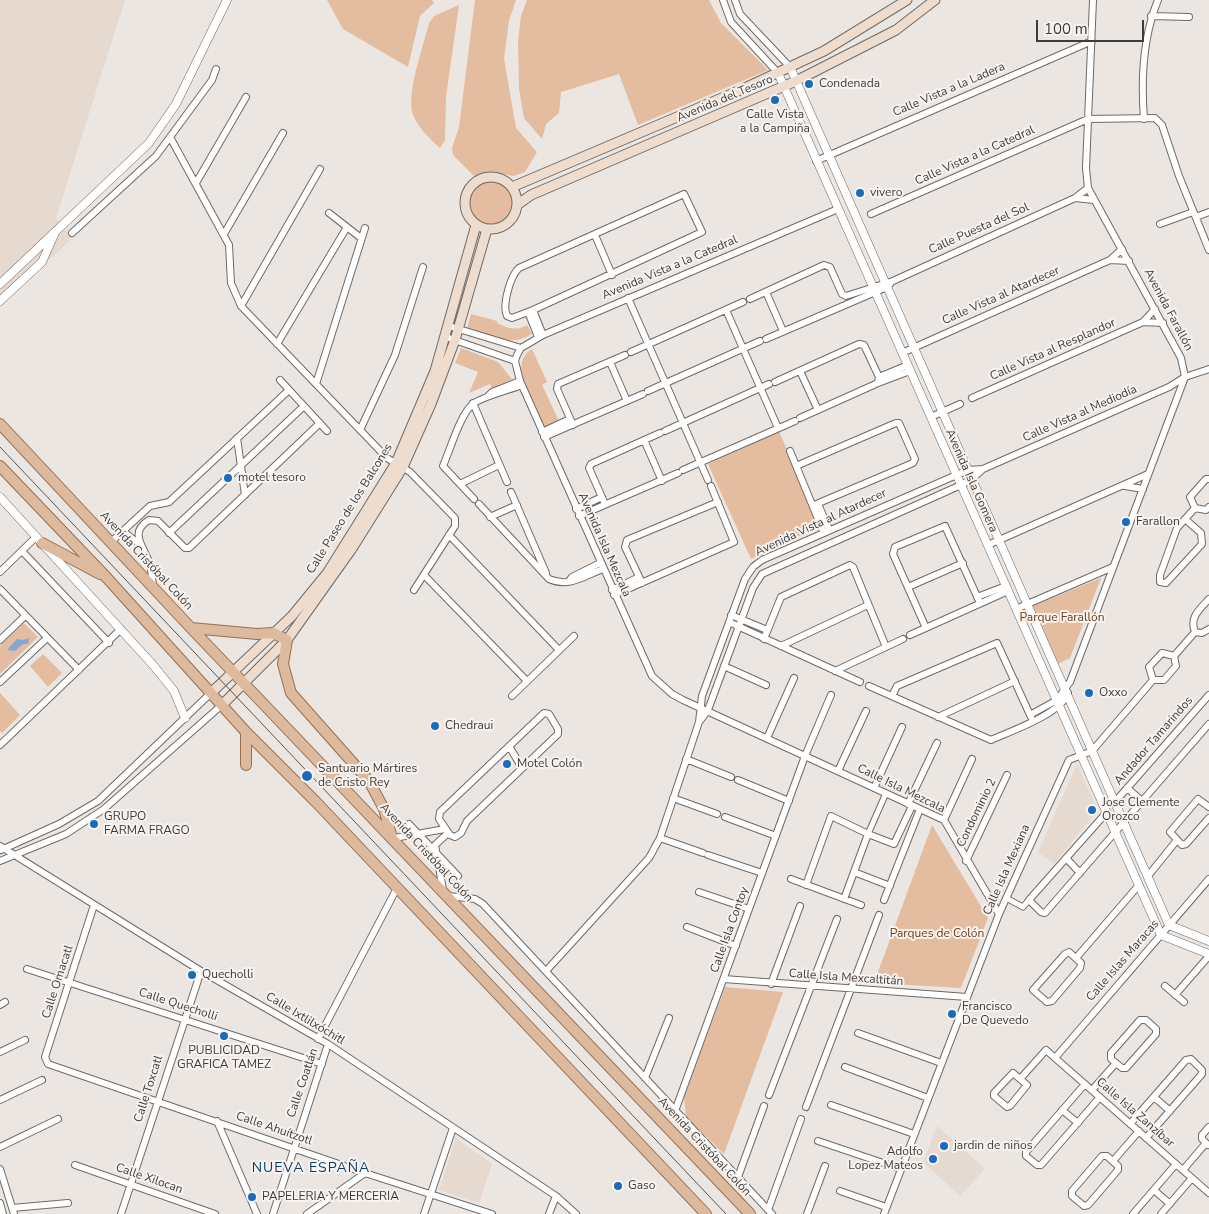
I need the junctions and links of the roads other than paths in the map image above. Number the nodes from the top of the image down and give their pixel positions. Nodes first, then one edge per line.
1 (227, 0) edge
2 (724, 0) edge
3 (735, 0) edge
4 (907, 0) edge
5 (935, 0) edge
6 (1093, 0) edge
7 (1158, 0) edge
8 (1151, 16) junction
9 (1189, 17) dead end
10 (1092, 41) junction
11 (790, 67) junction
12 (216, 69) dead end
13 (778, 73) junction
14 (796, 82) junction
15 (783, 87) junction
16 (246, 98) dead end
17 (1088, 119) junction
18 (1144, 119) junction
19 (283, 133) dead end
20 (170, 137) junction
21 (829, 155) junction
22 (816, 161) junction
23 (320, 169) dead end
24 (196, 183) junction
25 (512, 187) junction
26 (1088, 188) junction
27 (1075, 198) junction
28 (1094, 200) junction
29 (517, 206) junction
30 (838, 209) junction
31 (1209, 212) edge
32 (329, 213) dead end
33 (871, 214) dead end
34 (1195, 215) junction
35 (1160, 224) dead end
36 (476, 225) junction
37 (347, 227) junction
38 (365, 228) dead end
39 (487, 230) junction
40 (56, 231) junction
41 (72, 233) dead end
42 (224, 234) junction
43 (594, 235) junction
44 (361, 238) junction
45 (1122, 248) junction
46 (1209, 250) edge
47 (1110, 260) junction
48 (1129, 261) junction
49 (423, 267) dead end
50 (612, 275) junction
51 (888, 283) junction
52 (0, 284) edge
53 (873, 288) junction
54 (766, 292) junction
55 (630, 297) junction
56 (0, 301) edge
57 (241, 306) junction
58 (1155, 309) junction
59 (726, 310) junction
60 (530, 311) junction
61 (1143, 322) junction
62 (1163, 323) junction
63 (454, 328) junction
64 (783, 331) junction
65 (540, 336) junction
66 (446, 337) junction
67 (455, 340) junction
68 (277, 344) junction
69 (650, 344) junction
70 (914, 348) junction
71 (743, 349) junction
72 (902, 353) junction
73 (517, 355) junction
74 (610, 362) junction
75 (909, 368) junction
76 (1209, 369) edge
77 (800, 371) junction
78 (1185, 376) junction
79 (280, 380) dead end
80 (880, 381) junction
81 (521, 383) junction
82 (316, 384) junction
83 (666, 384) junction
84 (761, 388) junction
85 (289, 390) junction
86 (972, 398) dead end
87 (627, 401) junction
88 (473, 403) junction
89 (960, 404) dead end
90 (304, 406) junction
91 (818, 410) junction
92 (942, 412) junction
93 (931, 417) junction
94 (572, 422) junction
95 (320, 423) junction
96 (683, 423) junction
97 (0, 424) edge
98 (778, 428) junction
99 (360, 430) junction
100 (327, 431) dead end
101 (543, 434) junction
102 (237, 438) junction
103 (644, 440) junction
104 (790, 451) dead end
105 (700, 462) junction
106 (241, 465) junction
107 (399, 465) junction
108 (500, 465) junction
109 (0, 466) edge
110 (796, 466) junction
111 (983, 469) junction
112 (968, 470) junction
113 (1148, 474) junction
114 (956, 475) junction
115 (972, 479) junction
116 (1209, 480) edge
117 (662, 481) junction
118 (507, 482) dead end
119 (460, 484) junction
120 (961, 484) junction
121 (1125, 486) junction
122 (1143, 489) junction
123 (511, 492) dead end
124 (245, 495) junction
125 (0, 497) edge
126 (602, 497) junction
127 (718, 502) junction
128 (605, 504) junction
129 (816, 504) junction
130 (517, 505) junction
131 (1209, 506) edge
132 (1195, 508) junction
133 (576, 509) junction
134 (579, 516) junction
135 (490, 517) junction
136 (1185, 520) junction
137 (826, 530) junction
138 (123, 531) junction
139 (169, 533) junction
140 (449, 535) junction
141 (39, 540) junction
142 (999, 540) junction
143 (111, 542) junction
144 (139, 544) junction
145 (988, 545) junction
146 (22, 551) junction
147 (962, 563) junction
148 (601, 566) junction
149 (1113, 567) junction
150 (0, 572) edge
151 (424, 575) junction
152 (106, 578) junction
153 (549, 579) junction
154 (640, 580) junction
155 (153, 587) junction
156 (908, 587) junction
157 (1007, 588) junction
158 (0, 589) edge
159 (414, 590) dead end
160 (613, 592) junction
161 (1209, 599) edge
162 (978, 600) junction
163 (1027, 604) junction
164 (868, 605) junction
165 (1016, 609) junction
166 (731, 615) junction
167 (25, 616) junction
168 (741, 619) junction
169 (729, 622) junction
170 (738, 627) junction
171 (192, 628) junction
172 (926, 628) junction
173 (121, 629) junction
174 (1209, 629) edge
175 (768, 630) junction
176 (1195, 632) junction
177 (274, 633) junction
178 (574, 636) dead end
179 (47, 638) junction
180 (764, 639) junction
181 (0, 640) edge
182 (287, 640) junction
183 (110, 643) junction
184 (781, 646) junction
185 (886, 646) junction
186 (559, 650) junction
187 (1174, 656) junction
188 (724, 666) junction
189 (79, 670) junction
190 (234, 670) junction
191 (835, 671) junction
192 (794, 678) dead end
193 (1153, 680) junction
194 (527, 681) junction
195 (1015, 681) junction
196 (0, 682) edge
197 (246, 682) junction
198 (860, 682) dead end
199 (766, 685) dead end
200 (869, 686) dead end
201 (212, 692) junction
202 (1066, 693) junction
203 (831, 695) dead end
204 (1209, 695) edge
205 (512, 696) dead end
206 (892, 696) junction
207 (1058, 703) junction
208 (223, 704) junction
209 (198, 706) junction
210 (699, 706) junction
211 (708, 710) junction
212 (866, 711) dead end
213 (938, 716) junction
214 (185, 718) junction
215 (207, 718) junction
216 (1032, 718) junction
217 (699, 722) junction
218 (1209, 724) edge
219 (902, 727) dead end
220 (246, 732) junction
221 (767, 738) junction
222 (936, 743) dead end
223 (0, 745) edge
224 (509, 746) junction
225 (1092, 751) junction
226 (1081, 755) junction
227 (805, 756) junction
228 (686, 759) junction
229 (972, 759) dead end
230 (246, 765) dead end
231 (522, 768) junction
232 (838, 771) junction
233 (1007, 775) dead end
234 (731, 777) dead end
235 (738, 780) dead end
236 (874, 788) junction
237 (1127, 788) junction
238 (886, 794) junction
239 (674, 798) junction
240 (789, 801) junction
241 (1142, 801) junction
242 (1115, 802) junction
243 (910, 805) junction
244 (1208, 805) edge
245 (920, 809) junction
246 (1106, 812) junction
247 (717, 814) dead end
248 (726, 817) dead end
249 (1209, 818) edge
250 (944, 820) junction
251 (1124, 822) junction
252 (409, 824) dead end
253 (447, 831) junction
254 (1116, 832) junction
255 (868, 834) junction
256 (420, 835) junction
257 (776, 836) junction
258 (393, 837) junction
259 (660, 838) junction
260 (1177, 840) junction
261 (1, 848) edge
262 (436, 852) junction
263 (15, 856) junction
264 (1066, 858) junction
265 (0, 860) edge
266 (966, 861) junction
267 (854, 872) junction
268 (762, 873) junction
269 (1080, 873) junction
270 (458, 876) dead end
271 (1148, 876) junction
272 (790, 879) dead end
273 (1209, 879) edge
274 (806, 885) junction
275 (1139, 885) junction
276 (890, 886) junction
277 (397, 888) junction
278 (700, 892) dead end
279 (446, 893) junction
280 (1006, 898) junction
281 (844, 899) junction
282 (884, 900) dead end
283 (1029, 900) junction
284 (94, 905) junction
285 (861, 905) dead end
286 (800, 906) dead end
287 (749, 909) junction
288 (999, 914) junction
289 (878, 916) dead end
290 (837, 919) dead end
291 (1169, 925) junction
292 (687, 927) dead end
293 (1161, 935) junction
294 (1209, 942) edge
295 (736, 946) junction
296 (1209, 955) edge
297 (1076, 958) junction
298 (27, 969) dead end
299 (201, 971) junction
300 (546, 971) junction
301 (724, 979) junction
302 (69, 982) junction
303 (771, 984) junction
304 (1165, 986) dead end
305 (812, 987) junction
306 (850, 989) junction
307 (1175, 995) junction
308 (967, 997) junction
309 (1184, 1002) dead end
310 (669, 1018) dead end
311 (185, 1019) junction
312 (858, 1033) dead end
313 (318, 1039) junction
314 (25, 1040) dead end
315 (328, 1044) junction
316 (0, 1052) edge
317 (1055, 1058) junction
318 (1116, 1063) junction
319 (322, 1064) junction
320 (941, 1064) junction
321 (50, 1065) joint
322 (845, 1067) dead end
323 (645, 1078) junction
324 (1020, 1079) junction
325 (42, 1080) dead end
326 (1085, 1084) junction
327 (1092, 1090) junction
328 (769, 1095) dead end
329 (1154, 1097) junction
330 (928, 1098) junction
331 (1100, 1098) junction
332 (0, 1100) edge
333 (157, 1101) junction
334 (831, 1105) dead end
335 (764, 1106) dead end
336 (806, 1107) dead end
337 (1062, 1110) junction
338 (675, 1111) junction
339 (1170, 1111) junction
340 (58, 1119) dead end
341 (801, 1119) dead end
342 (217, 1122) junction
343 (1078, 1123) junction
344 (1130, 1124) junction
345 (1209, 1127) edge
346 (453, 1128) junction
347 (1139, 1131) junction
348 (914, 1134) junction
349 (1146, 1138) junction
350 (818, 1140) dead end
351 (1208, 1144) edge
352 (0, 1147) edge
353 (293, 1148) junction
354 (1113, 1161) junction
355 (1176, 1164) junction
356 (74, 1165) dead end
357 (825, 1166) dead end
358 (0, 1169) edge
359 (901, 1170) junction
360 (1183, 1170) junction
361 (365, 1173) junction
362 (738, 1178) junction
363 (1192, 1178) junction
364 (130, 1184) junction
365 (1154, 1190) junction
366 (840, 1191) dead end
367 (1209, 1193) edge
368 (430, 1194) junction
369 (556, 1196) junction
370 (0, 1203) edge
371 (68, 1204) dead end
372 (1170, 1204) junction
373 (886, 1207) junction
374 (13, 1211) edge
375 (770, 1212) edge
376 (3, 1214) edge
377 (121, 1214) edge
378 (216, 1214) edge
379 (257, 1214) edge
380 (273, 1214) edge
381 (307, 1214) edge
382 (424, 1214) edge
383 (492, 1214) edge
384 (549, 1214) edge
385 (576, 1214) edge
386 (706, 1214) edge
387 (750, 1214) edge
388 (807, 1214) edge
389 (884, 1214) edge
390 (1133, 1214) edge
391 (1161, 1214) edge

1 - 40 street
2 - 13 street, Avenida Isla Gomera
3 - 11 street, Avenida Isla Gomera
4 - 11 main road, Avenida del Tesoro
5 - 14 main road, Avenida del Tesoro
6 - 10 street, Avenida Farallón
7 - 8 street
8 - 9 street
8 - 18 street
10 - 17 street, Avenida Farallón
10 - 21 street, Calle Vista a la Ladera
11 - 13 main road, Avenida del Tesoro
11 - 14 street, Avenida Isla Gomera
12 - 20 street
13 - 15 street, Avenida Isla Gomera
13 - 25 main road, Avenida del Tesoro
14 - 15 main road, Avenida del Tesoro
14 - 21 street, Avenida Isla Gomera
15 - 22 street, Avenida Isla Gomera
15 - 29 main road, Avenida del Tesoro
16 - 24 street
17 - 18 street
17 - 26 street, Avenida Farallón
17 - 33 street, Calle Vista a la Catedral
18 - 34 street
19 - 42 street
20 - 24 street
20 - 41 street
21 - 22 street, Calle Vista a la Ladera
21 - 51 street, Avenida Isla Gomera
22 - 30 street, Avenida Isla Gomera
23 - 57 street
24 - 42 street
25 - 29 main road
25 - 36 main road
26 - 27 street, Calle Puesta del Sol
26 - 28 street, Avenida Farallón
27 - 28 street
27 - 51 street, Calle Puesta del Sol
28 - 45 street, Avenida Farallón
29 - 39 main road
30 - 53 street, Avenida Isla Gomera
30 - 55 street, Avenida Vista a la Catedral
31 - 34 street
32 - 37 street
34 - 35 street
34 - 46 street
36 - 39 main road
36 - 63 main road, Calle Paseo de los Balcones
37 - 44 street
37 - 68 street
38 - 44 street
39 - 63 main road, Calle Paseo de los Balcones
40 - 52 street
40 - 56 street
42 - 57 street
43 - 50 street
43 - 50 street
43 - 60 street
44 - 82 street
45 - 47 street, Calle Vista al Atardecer
45 - 48 street, Avenida Farallón
47 - 48 street, Calle Vista al Atardecer
47 - 70 street, Calle Vista al Atardecer
48 - 58 street, Avenida Farallón
49 - 99 street
50 - 60 street
51 - 53 street, Calle Puesta del Sol
51 - 70 street, Avenida Isla Gomera
53 - 54 street
53 - 64 street
53 - 72 street, Avenida Isla Gomera
54 - 59 street
54 - 64 street
55 - 65 street, Avenida Vista a la Catedral
55 - 69 street
57 - 68 street
58 - 61 street, Calle Vista al Resplandor
58 - 62 street, Avenida Farallón
59 - 69 street
59 - 71 street
60 - 65 street
61 - 62 street, Calle Vista al Resplandor
61 - 86 street, Calle Vista al Resplandor
62 - 78 street, Avenida Farallón
63 - 66 main road, Calle Paseo de los Balcones
63 - 67 main road, Calle Paseo de los Balcones
63 - 73 street
64 - 71 street
65 - 73 street, Avenida Vista a la Catedral
66 - 67 street
66 - 107 main road, Calle Paseo de los Balcones
67 - 73 street
67 - 107 main road, Calle Paseo de los Balcones
68 - 82 street
69 - 74 street
69 - 83 street
70 - 72 street, Calle Vista al Atardecer
70 - 92 street, Avenida Isla Gomera
71 - 83 street
71 - 84 street
72 - 75 street, Avenida Isla Gomera
73 - 81 street, Avenida Isla Mezcala
74 - 87 street
74 - 94 street
75 - 80 street
75 - 93 street, Avenida Isla Gomera
76 - 78 street, Calle Vista al Mediodía
77 - 80 street
77 - 84 street
77 - 91 street
78 - 111 street, Calle Vista al Mediodía
78 - 113 street
79 - 85 street
80 - 91 street
81 - 88 street
81 - 101 street, Avenida Isla Mezcala
82 - 99 street
83 - 87 street
83 - 96 street
84 - 96 street
84 - 98 street
85 - 90 street
85 - 102 street
87 - 94 street
88 - 108 street
88 - 119 street
89 - 92 street
90 - 95 street
90 - 106 street
91 - 98 street
92 - 93 street
92 - 112 street, Avenida Isla Gomera
93 - 114 street, Avenida Isla Gomera
94 - 101 street
95 - 100 street
95 - 124 street
96 - 103 street
96 - 105 street
97 - 143 main road, Avenida Cristóbal Colón
98 - 105 street
99 - 107 street
101 - 133 street, Avenida Isla Mezcala
102 - 106 street
102 - 138 street
103 - 117 street
103 - 126 street
104 - 110 street
105 - 117 street
105 - 127 street
106 - 124 street
106 - 139 street
107 - 140 street
107 - 177 main road, Calle Paseo de los Balcones
107 - 182 main road, Calle Paseo de los Balcones
108 - 118 street
108 - 119 street
109 - 152 main road
110 - 129 street
110 - 129 street
111 - 112 street, Calle Vista al Mediodía
111 - 115 street, Calle Vista al Mediodía
112 - 114 street, Avenida Vista al Atardecer
112 - 115 street, Avenida Isla Gomera
113 - 121 street
113 - 122 street
114 - 120 street, Avenida Isla Gomera
114 - 137 street, Avenida Vista al Atardecer
115 - 120 street, Avenida Vista al Atardecer
115 - 142 street, Avenida Isla Gomera
116 - 132 street
117 - 128 street
119 - 135 street
120 - 145 street, Avenida Isla Gomera
120 - 168 street, Avenida Vista al Atardecer
121 - 122 street
121 - 142 street
122 - 149 street
123 - 130 street
124 - 139 street
125 - 141 street
126 - 128 street
126 - 133 street
127 - 154 street
127 - 154 street
128 - 134 street
129 - 137 street
130 - 135 street
130 - 153 street
131 - 132 street
132 - 136 street
133 - 134 street, Avenida Isla Mezcala
134 - 148 street, Avenida Isla Mezcala
135 - 153 street
136 - 136 street
137 - 166 street, Avenida Vista al Atardecer
138 - 143 street
138 - 144 street
139 - 144 street
140 - 151 street
140 - 186 street
141 - 146 street
141 - 152 main road
141 - 173 street
142 - 145 street
142 - 163 street, Avenida Isla Gomera
143 - 155 main road, Avenida Cristóbal Colón
144 - 155 street
145 - 157 street, Avenida Isla Gomera
146 - 150 street
146 - 183 street
147 - 156 street
147 - 156 street
147 - 162 street
148 - 153 street
148 - 160 street, Avenida Isla Mezcala
149 - 163 street
149 - 202 street
151 - 159 street
151 - 194 street
152 - 201 main road
154 - 160 street
155 - 171 main road, Avenida Cristóbal Colón
156 - 172 street
157 - 162 street
157 - 165 street, Avenida Isla Gomera
158 - 167 street
160 - 210 street, Avenida Isla Mezcala
161 - 176 street
162 - 172 street
163 - 165 street
163 - 202 street, Avenida Isla Gomera
164 - 175 street
164 - 184 street
164 - 185 street
165 - 207 street, Avenida Isla Gomera
166 - 168 street
166 - 169 street, Avenida Vista al Atardecer
167 - 179 street
167 - 181 street
168 - 170 street, Avenida Vista al Atardecer
168 - 175 street
169 - 170 street
169 - 210 street, Avenida Vista al Atardecer
170 - 180 street
170 - 188 street, Avenida Vista al Atardecer
171 - 177 main road
171 - 190 main road, Avenida Cristóbal Colón
172 - 185 street
173 - 183 street
173 - 214 street
174 - 176 street
175 - 180 street
176 - 187 street
177 - 182 main road
177 - 190 main road, Calle Paseo de los Balcones
178 - 186 street
179 - 189 street
179 - 196 street
180 - 184 street
182 - 197 main road, Calle Paseo de los Balcones
182 - 258 main road
183 - 189 street
184 - 191 street
185 - 191 street
186 - 194 street
187 - 193 street, Calle Isla Mexiana
187 - 193 street, Calle Isla Mexiana
188 - 199 street
188 - 211 street, Avenida Vista al Atardecer
189 - 223 street
190 - 197 main road, Avenida Cristóbal Colón
190 - 201 main road, Calle Paseo de los Balcones
191 - 198 street
192 - 221 street
193 - 225 street, Calle Isla Mexiana
194 - 205 street
195 - 206 street
195 - 213 street
195 - 216 street
197 - 208 main road, Calle Paseo de los Balcones
197 - 258 main road, Avenida Cristóbal Colón
200 - 206 street
201 - 208 main road
201 - 209 street, Calle Paseo de los Balcones
202 - 207 street
202 - 225 street, Avenida Isla Gomera
203 - 227 street, Calle Isla Contoy
204 - 237 street, Andador Tamarindos
206 - 213 street
207 - 216 street
207 - 226 street, Avenida Isla Gomera
208 - 215 street, Calle Paseo de los Balcones
208 - 220 main road
209 - 214 street, Calle Paseo de los Balcones
209 - 215 street
210 - 211 street, Avenida Isla Mezcala
210 - 217 street, Avenida Vista al Atardecer
211 - 217 street, Avenida Vista al Atardecer
211 - 221 street, Avenida Isla Mezcala
212 - 232 street
213 - 216 street
214 - 261 street, Calle Paseo de los Balcones
215 - 263 street, Calle Paseo de los Balcones
217 - 228 street, Avenida Vista al Atardecer
218 - 241 street
219 - 236 street
220 - 230 main road
220 - 277 main road
221 - 227 street, Calle Isla Mezcala
222 - 243 street
224 - 231 street
224 - 231 street
224 - 253 street
225 - 226 street, Calle Isla Mexiana
225 - 242 street, Avenida Isla Gomera
226 - 246 street, Avenida Isla Gomera
226 - 280 street, Calle Isla Mexiana
227 - 232 street, Calle Isla Mezcala
227 - 240 street, Calle Isla Contoy
228 - 234 street
228 - 239 street, Avenida Vista al Atardecer
229 - 250 street
231 - 253 street
232 - 236 street, Calle Isla Mezcala
233 - 266 street, Condominio 2
235 - 240 street
236 - 238 street, Calle Isla Mezcala
237 - 241 street
237 - 242 street, Andador Tamarindos
238 - 243 street, Calle Isla Mezcala
238 - 255 street
239 - 247 street
239 - 259 street, Avenida Vista al Atardecer
240 - 257 street, Calle Isla Contoy
241 - 251 street
242 - 251 street, Avenida Isla Gomera
243 - 245 street, Calle Isla Mezcala
243 - 255 street
244 - 260 street
245 - 250 street, Calle Isla Mezcala
245 - 276 street
246 - 254 street, Avenida Isla Gomera
246 - 264 street
248 - 257 street
249 - 260 street
250 - 266 street, Calle Isla Mezcala
251 - 254 street
251 - 271 street, Avenida Isla Gomera
252 - 256 street
253 - 256 street
253 - 262 street
254 - 269 street
254 - 275 street, Avenida Isla Gomera
255 - 267 street
255 - 274 street
256 - 258 street
256 - 262 street
257 - 268 street, Calle Isla Contoy
258 - 279 main road, Avenida Cristóbal Colón
259 - 268 street
259 - 300 street, Avenida Vista al Atardecer
260 - 271 street
261 - 263 street, Calle Ixtlilxóchitl
262 - 270 street
262 - 279 street
263 - 265 street, Calle Paseo de los Balcones
263 - 284 street, Calle Ixtlilxóchitl
264 - 269 street
264 - 283 street
266 - 288 street, Calle Isla Mezcala
267 - 276 street
267 - 281 street
268 - 287 street, Calle Isla Contoy
269 - 283 street
271 - 291 street, Avenida Isla Gomera
272 - 274 street
273 - 291 street, Calle Islas Maracas
274 - 281 street
275 - 293 street, Avenida Isla Gomera
275 - 297 street
276 - 282 street
277 - 313 street, Calle Coatlán
277 - 386 main road
278 - 287 street
279 - 300 street
279 - 387 main road, Avenida Cristóbal Colón
280 - 283 street
280 - 288 street, Calle Isla Mexiana
281 - 285 street
284 - 299 street, Calle Ixtlilxóchitl
284 - 302 street, Calle Omacatl
286 - 303 street
287 - 295 street, Calle Isla Contoy
288 - 308 street, Calle Isla Mexiana
289 - 306 street
290 - 305 street
291 - 293 street, Calle Islas Maracas
291 - 294 street
292 - 295 street
293 - 296 street
293 - 317 street, Calle Islas Maracas
295 - 301 street, Calle Isla Contoy
296 - 307 street
297 - 297 street
298 - 302 street, Calle Quecholli
299 - 311 street, Calle Toxcatl
299 - 313 street, Calle Ixtlilxóchitl
300 - 323 street
301 - 303 street, Calle Isla Mexcaltitán
301 - 338 street, Calle Isla Contoy
302 - 311 street, Calle Quecholli
302 - 321 street, Calle Omacatl
303 - 305 street, Calle Isla Mexcaltitán
304 - 307 street
305 - 306 street, Calle Isla Mexcaltitán
305 - 328 street
306 - 308 street, Calle Isla Mexcaltitán
306 - 336 street
307 - 309 street
308 - 320 street, Calle Isla Mexiana
310 - 323 street
311 - 319 street, Calle Quecholli
311 - 333 street, Calle Toxcatl
312 - 320 street
313 - 315 street, Calle Ixtlilxóchitl
314 - 316 street
315 - 319 street, Calle Coatlán
315 - 346 street, Calle Ixtlilxóchitl
317 - 324 street, Calle Isla Zanzíbar
317 - 326 street, Calle Isla Zanzíbar
318 - 318 street
318 - 327 street
319 - 353 street, Calle Coatlán
320 - 330 street, Calle Isla Mexiana
321 - 333 street, Calle Ahuítzotl
322 - 330 street
323 - 338 street
324 - 324 street
325 - 332 street
326 - 327 street, Calle Isla Zanzíbar
326 - 337 street
327 - 331 street, Calle Isla Zanzíbar
329 - 339 street
329 - 339 street
329 - 344 street
330 - 348 street, Calle Isla Mexiana
331 - 343 street
331 - 344 street, Calle Isla Zanzíbar
333 - 342 street, Calle Ahuítzotl
333 - 364 street, Calle Toxcatl
334 - 348 street
335 - 362 street
337 - 343 street
337 - 343 street
338 - 362 street
339 - 349 street
340 - 352 street
341 - 375 street
342 - 353 street, Calle Ahuítzotl
342 - 379 street
344 - 347 street, Calle Isla Zanzíbar
345 - 351 street
346 - 368 street
346 - 369 street, Calle Ixtlilxóchitl
347 - 349 street, Calle Isla Zanzíbar
347 - 354 street
348 - 359 street, Calle Isla Mexiana
349 - 355 street, Calle Isla Zanzíbar
350 - 359 street
351 - 360 street
353 - 361 street, Calle Ahuítzotl
353 - 380 street, Calle Coatlán
354 - 354 street
355 - 360 street, Calle Isla Zanzíbar
355 - 365 street
356 - 364 street, Calle Xilocan
357 - 388 street
358 - 374 street
359 - 373 street, Calle Isla Mexiana
360 - 363 street, Calle Isla Zanzíbar
361 - 368 street, Calle Ahuítzotl
361 - 381 street
362 - 375 street
363 - 367 street, Calle Isla Zanzíbar
363 - 372 street
364 - 377 street, Calle Toxcatl
364 - 378 street, Calle Xilocan
365 - 372 street
365 - 390 street
366 - 373 street
368 - 382 street
368 - 383 street, Calle Ahuítzotl
369 - 384 street
369 - 385 street, Calle Ixtlilxóchitl
370 - 376 street
371 - 374 street
372 - 391 street
373 - 389 street, Calle Isla Mexiana

